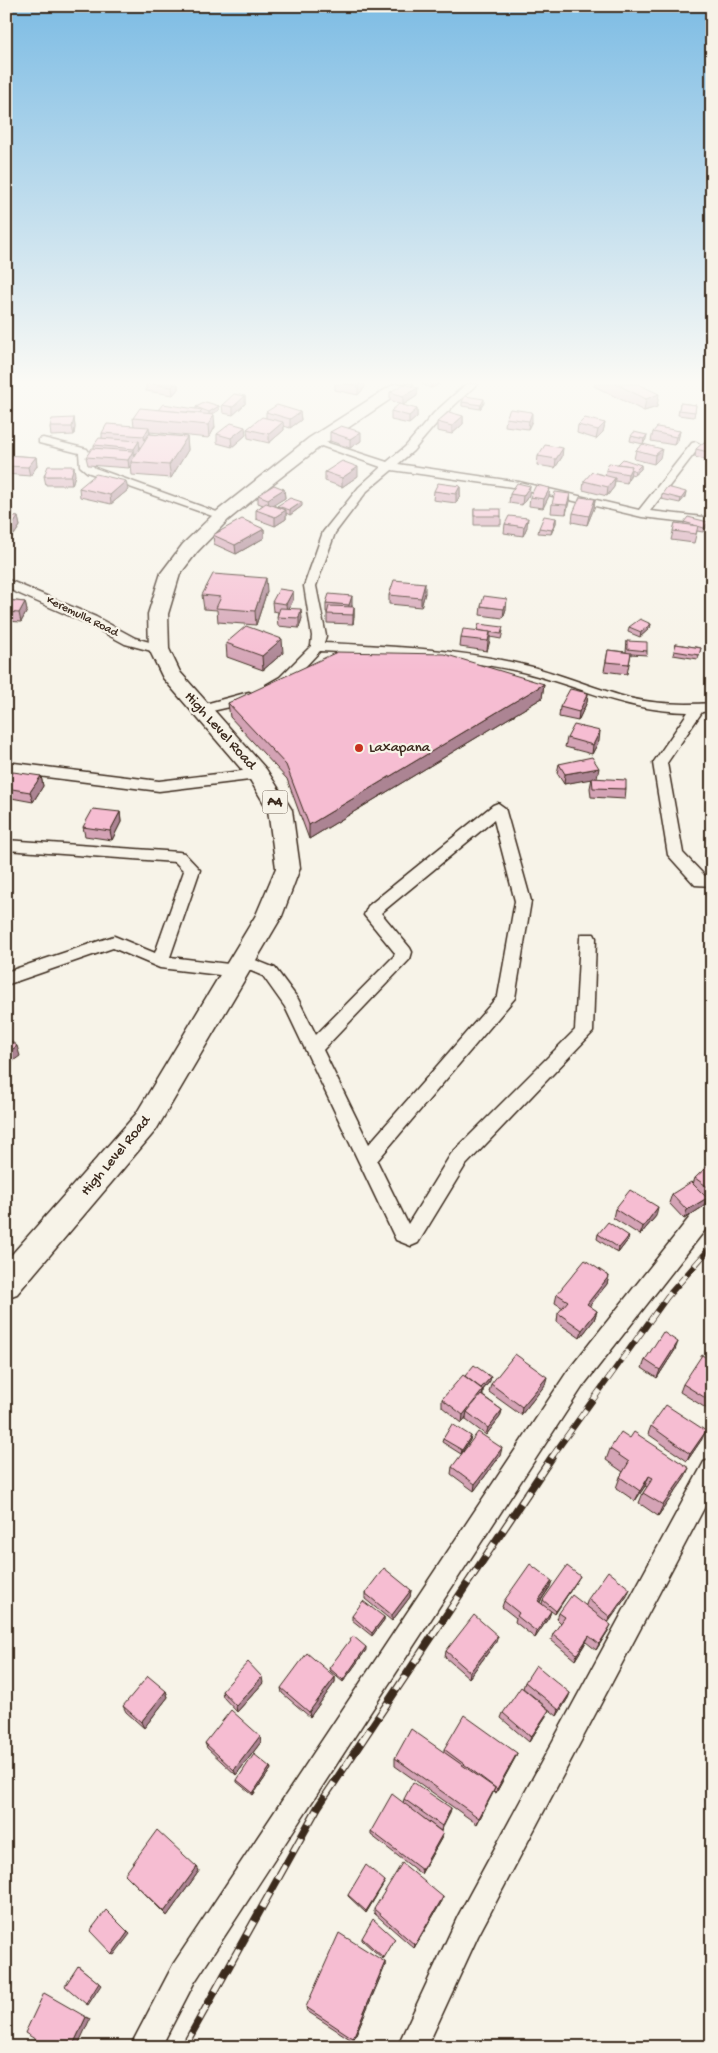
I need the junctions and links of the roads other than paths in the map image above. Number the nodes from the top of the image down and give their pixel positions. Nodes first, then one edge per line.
1 (119, 480) edge
2 (267, 480) edge
3 (373, 480) edge
4 (483, 480) edge
5 (669, 480) edge
6 (642, 514) junction
7 (222, 516) junction
8 (712, 522) edge
9 (6, 583) edge
10 (317, 646) junction
11 (159, 649) junction
12 (705, 708) edge
13 (200, 710) junction
14 (6, 767) edge
15 (258, 774) junction
16 (6, 845) edge
17 (712, 881) edge
18 (588, 938) dead end
19 (160, 962) junction
20 (240, 966) junction
21 (6, 979) edge
22 (313, 1049) junction
23 (366, 1159) junction
24 (712, 1210) edge
25 (6, 1284) edge
26 (712, 1470) edge
27 (146, 2047) edge
28 (412, 2047) edge

1 - 7 street
2 - 7 highway, High Level Road / A4
3 - 10 street
4 - 6 street
5 - 6 street
6 - 8 street
7 - 11 highway, High Level Road / A4
9 - 11 street, Keremulla Road
10 - 12 street
10 - 13 street
11 - 13 highway, High Level Road / A4
12 - 17 street
13 - 15 highway, High Level Road / A4
14 - 15 street
15 - 20 highway, High Level Road / A4
16 - 19 street
18 - 23 street
19 - 20 street
19 - 21 street
20 - 22 street
20 - 25 highway, High Level Road / A4
22 - 23 street
22 - 23 street
24 - 27 street
26 - 28 street

